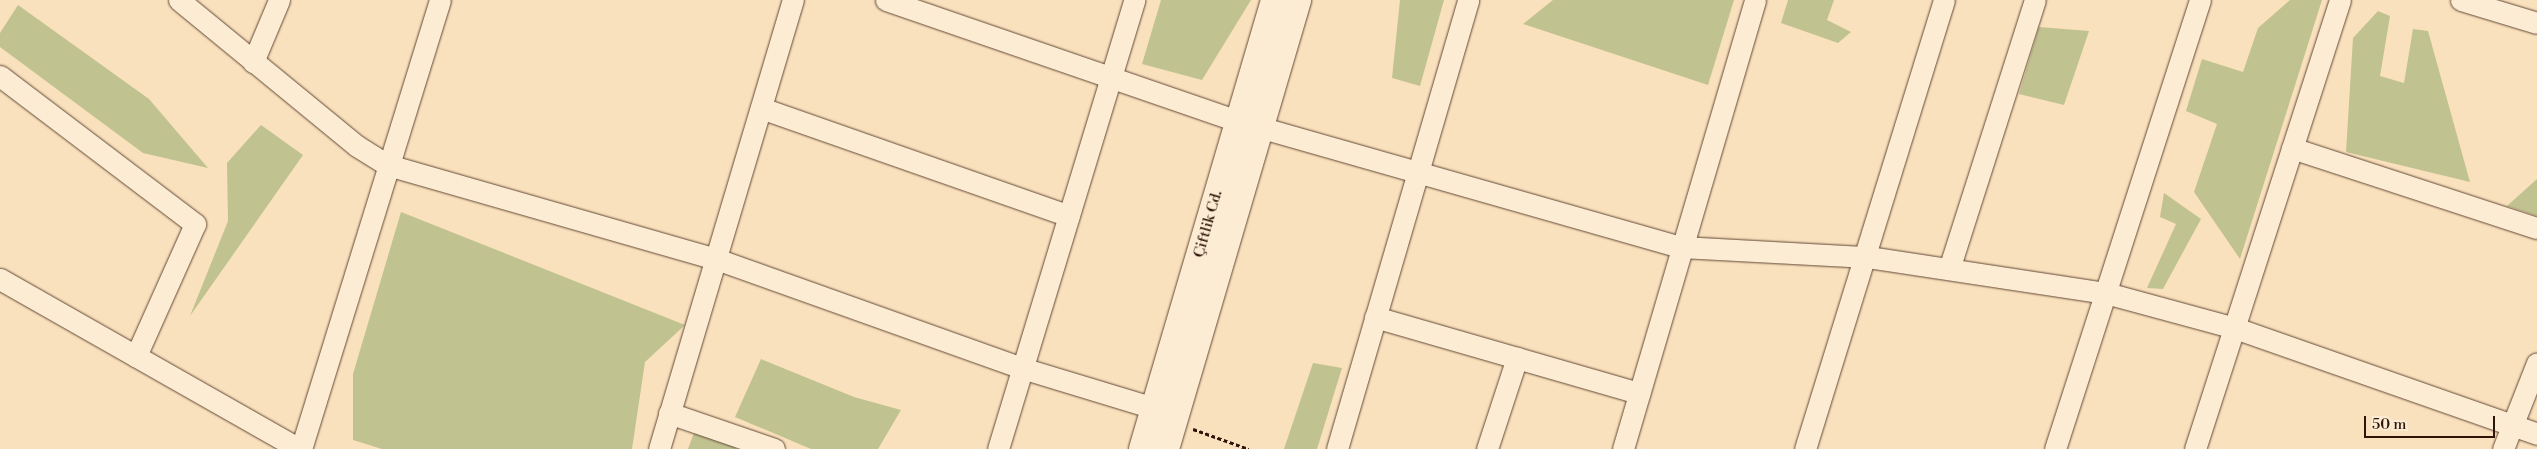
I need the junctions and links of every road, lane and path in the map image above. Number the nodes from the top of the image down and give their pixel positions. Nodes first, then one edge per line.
1 (179, 0) edge
2 (278, 0) edge
3 (440, 0) edge
4 (793, 0) edge
5 (886, 0) edge
6 (1134, 0) edge
7 (1274, 0) edge
8 (1298, 0) edge
9 (1468, 0) edge
10 (1755, 0) edge
11 (1944, 0) edge
12 (2035, 0) edge
13 (2200, 0) edge
14 (2340, 0) edge
15 (2461, 0) edge
16 (2537, 23) edge
17 (253, 62) junction
18 (0, 76) edge
19 (1110, 78) junction
20 (761, 108) junction
21 (1249, 124) junction
22 (2292, 148) junction
23 (388, 165) junction
24 (1416, 174) junction
25 (1068, 216) junction
26 (2537, 228) edge
27 (1681, 248) junction
28 (1868, 257) junction
29 (716, 259) junction
30 (1950, 266) junction
31 (0, 279) edge
32 (2106, 293) junction
33 (1375, 317) junction
34 (2235, 328) junction
35 (136, 356) junction
36 (1517, 358) junction
37 (2537, 363) edge
38 (1022, 368) junction
39 (1639, 393) junction
40 (669, 413) junction
41 (1164, 415) junction
42 (2512, 426) junction
43 (2537, 434) edge
44 (300, 449) edge
45 (658, 449) edge
46 (774, 449) edge
47 (998, 449) edge
48 (1142, 449) edge
49 (1166, 449) edge
50 (1249, 449) edge
51 (1337, 449) edge
52 (1487, 449) edge
53 (1623, 449) edge
54 (1805, 449) edge
55 (2055, 449) edge
56 (2195, 449) edge
57 (2503, 449) edge

1 - 17 street
2 - 17 street
3 - 23 street
4 - 20 street
5 - 19 street
6 - 19 street
7 - 21 street, Çiftlik Cd.
8 - 21 street, Çiftlik Cd.
9 - 24 street
10 - 27 street
11 - 28 street
12 - 30 street
13 - 32 street
14 - 22 street
15 - 16 street
17 - 23 street
18 - 35 street
19 - 21 street
19 - 25 street
20 - 25 street
20 - 29 street
21 - 24 street
21 - 41 street, Çiftlik Cd.
22 - 26 street
22 - 34 street
23 - 29 street
23 - 44 street
24 - 27 street
24 - 33 street
25 - 38 street
27 - 28 street
27 - 39 street
28 - 30 street
28 - 54 street
29 - 38 street
29 - 40 street
30 - 32 street
31 - 35 street
32 - 34 street
32 - 55 street
33 - 36 street
33 - 51 street
34 - 42 street
34 - 56 street
35 - 44 street
36 - 39 street
36 - 52 street
37 - 42 street
38 - 41 street
38 - 47 street
39 - 53 street
40 - 45 street
40 - 46 street
41 - 48 street, Çiftlik Cd.
41 - 49 street, Çiftlik Cd.
41 - 50 path
42 - 43 street
42 - 57 street

